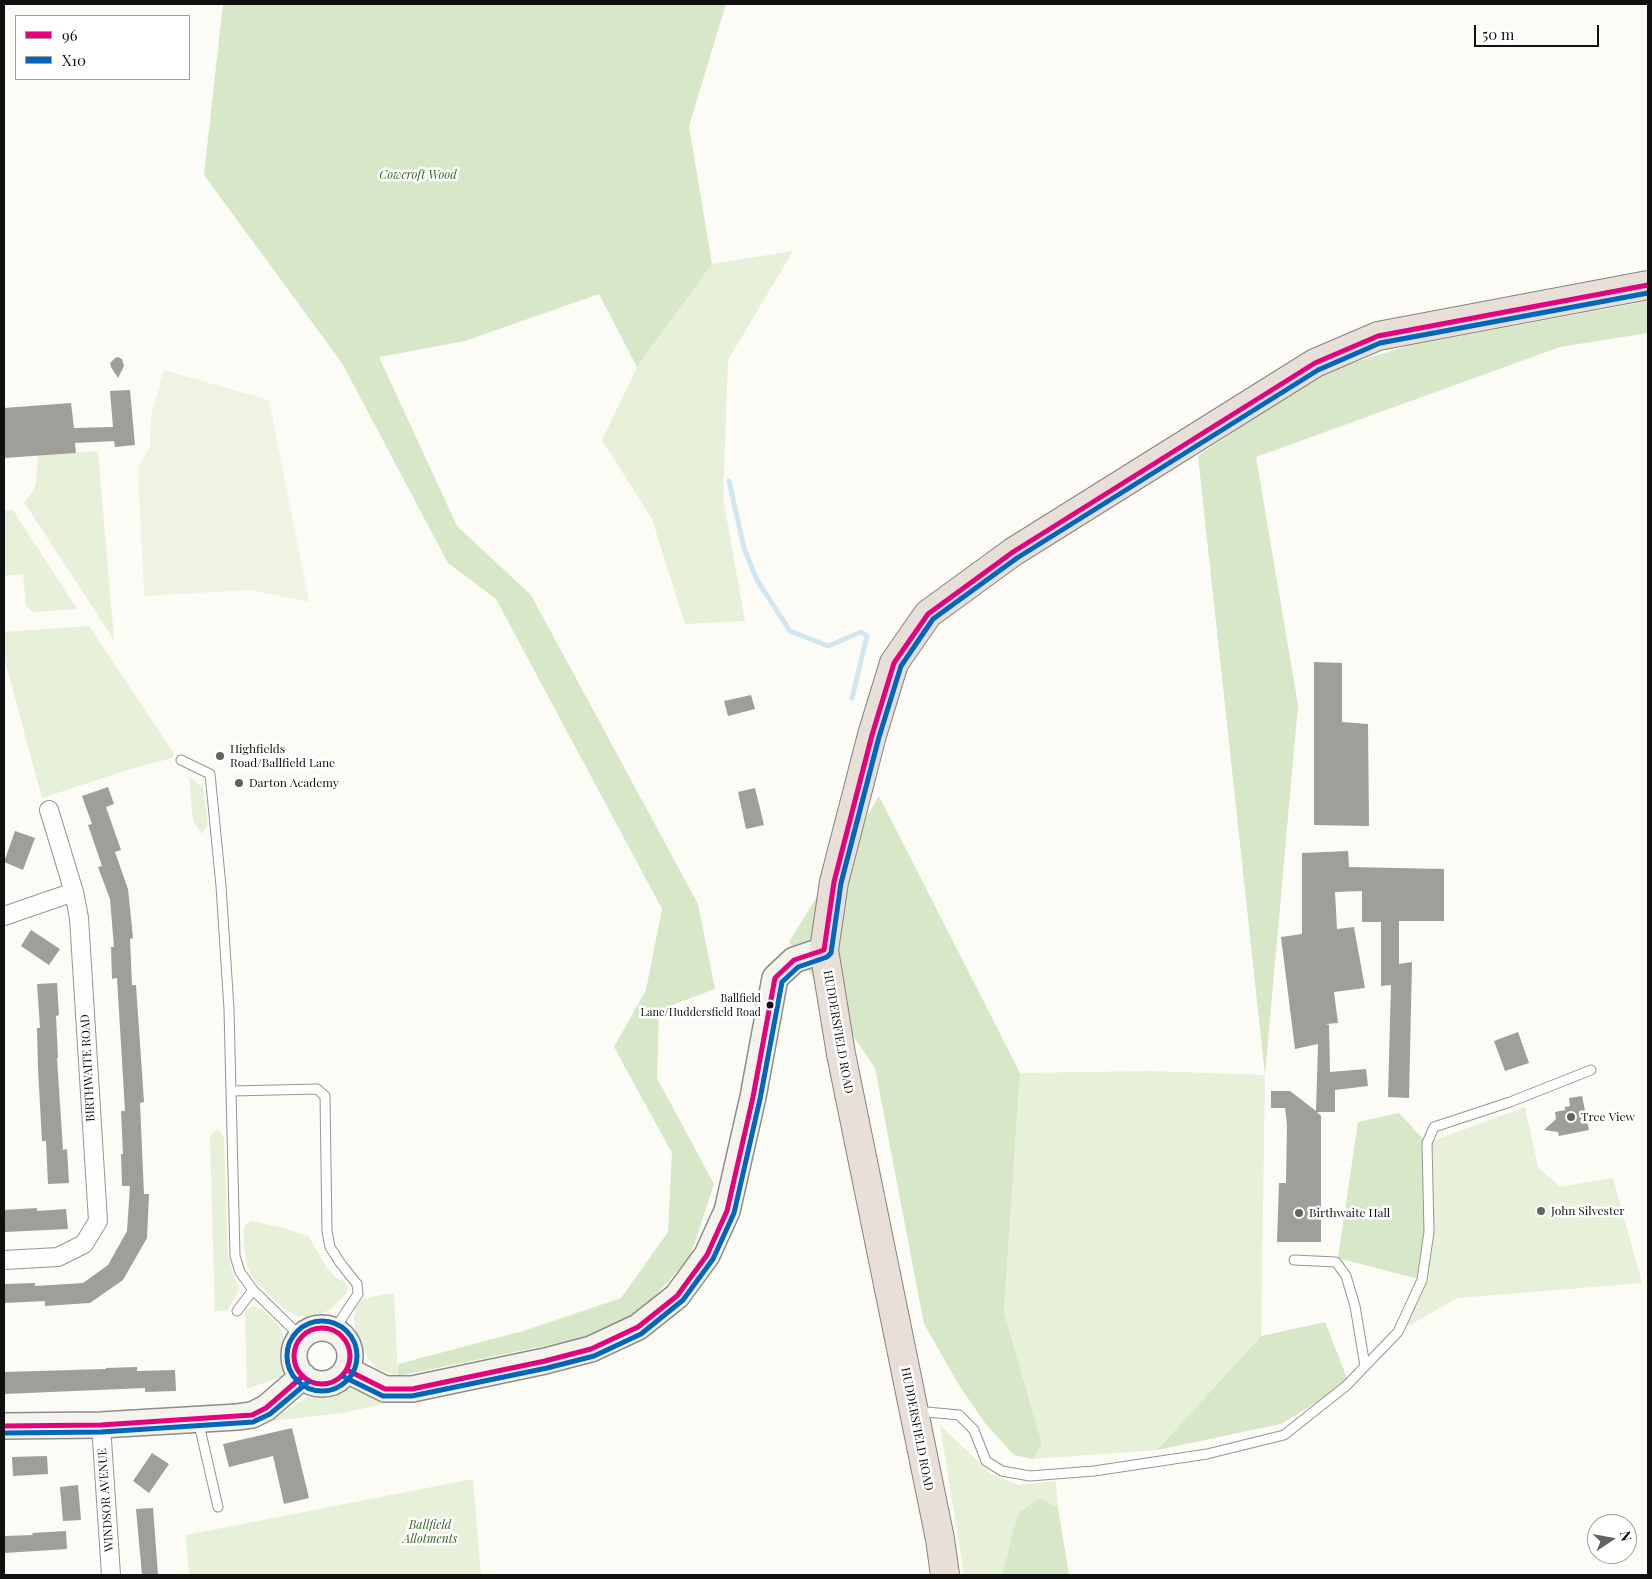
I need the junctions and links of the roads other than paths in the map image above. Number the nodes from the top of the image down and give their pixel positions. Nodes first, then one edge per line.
1 (1648, 285) edge
2 (181, 760) dead end
3 (49, 810) dead end
4 (74, 892) junction
5 (4, 916) edge
6 (824, 950) junction
7 (1591, 1070) dead end
8 (231, 1091) junction
9 (4, 1260) edge
10 (1294, 1260) dead end
11 (253, 1290) junction
12 (237, 1311) dead end
13 (334, 1330) junction
14 (301, 1337) junction
15 (1365, 1366) junction
16 (346, 1370) junction
17 (303, 1376) junction
18 (913, 1410) junction
19 (198, 1420) junction
20 (101, 1425) junction
21 (4, 1426) edge
22 (218, 1507) dead end
23 (111, 1575) edge
24 (945, 1575) edge

1 - 6 highway, HUDDERSFIELD ROAD
2 - 8 lane
3 - 4 street, BIRTHWAITE ROAD
4 - 5 street
4 - 9 street, BIRTHWAITE ROAD
6 - 16 street
6 - 18 highway, HUDDERSFIELD ROAD
7 - 15 lane
8 - 11 lane
8 - 13 lane
10 - 15 lane
11 - 12 lane
11 - 14 lane
13 - 14 street
13 - 16 street
14 - 17 street
15 - 18 lane
16 - 17 street
17 - 19 street
18 - 24 highway, HUDDERSFIELD ROAD
19 - 20 street
19 - 22 lane
20 - 21 street
20 - 23 street, WINDSOR AVENUE

